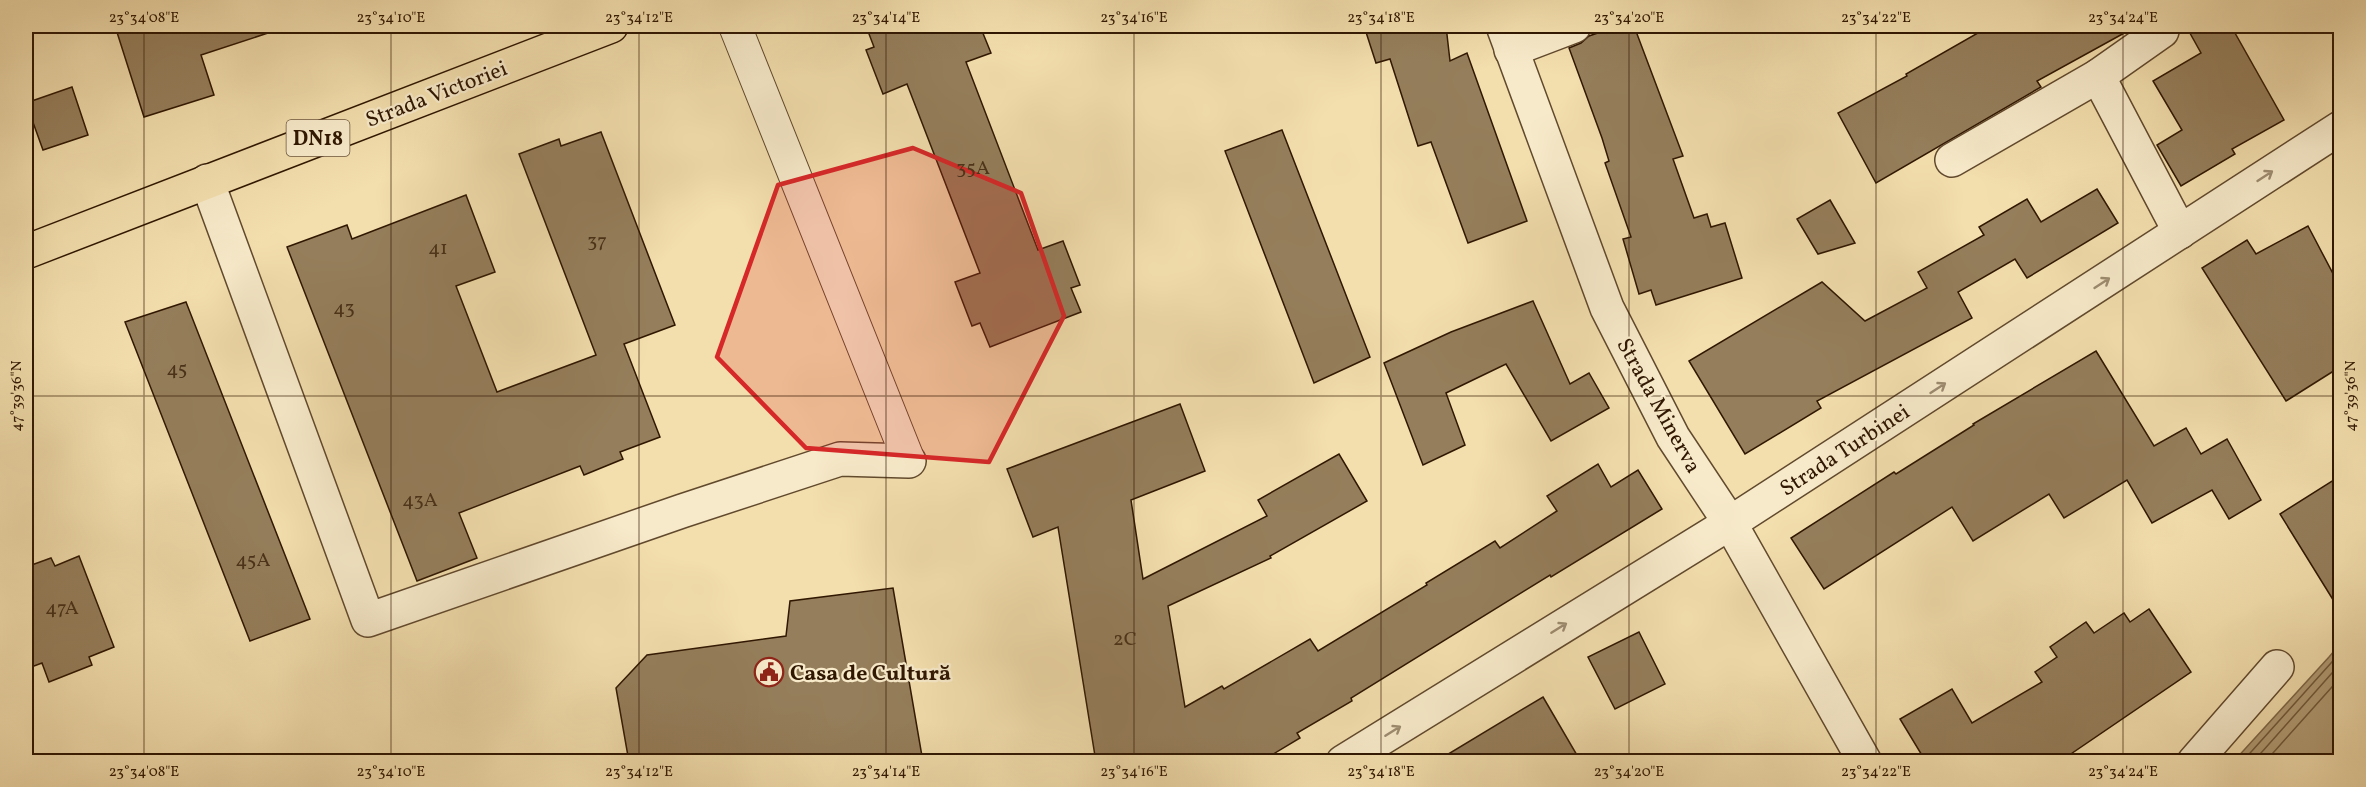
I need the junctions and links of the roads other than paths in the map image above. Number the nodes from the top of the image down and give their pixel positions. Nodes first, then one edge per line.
1 (611, 26) edge
2 (735, 26) edge
3 (1574, 26) edge
4 (2163, 31) dead end
5 (1507, 38) edge
6 (2098, 76) junction
7 (2340, 128) edge
8 (1952, 160) dead end
9 (207, 181) junction
10 (2180, 232) junction
11 (26, 252) edge
12 (909, 461) joint
13 (1730, 523) junction
14 (2277, 667) dead end
15 (1343, 762) edge
16 (1865, 762) edge
17 (2194, 762) edge

1 - 9 main road, Strada Victoriei / DN18
2 - 12 street
3 - 5 street
4 - 6 street
5 - 13 street, Strada Minerva
6 - 8 street
6 - 10 street
10 -> 7 street, Strada Turbinei
9 - 11 main road, Strada Victoriei / DN18
9 - 12 street
13 -> 10 street, Strada Turbinei
15 -> 13 street, Strada Turbinei
13 - 16 street, Strada Minerva
14 - 17 street

